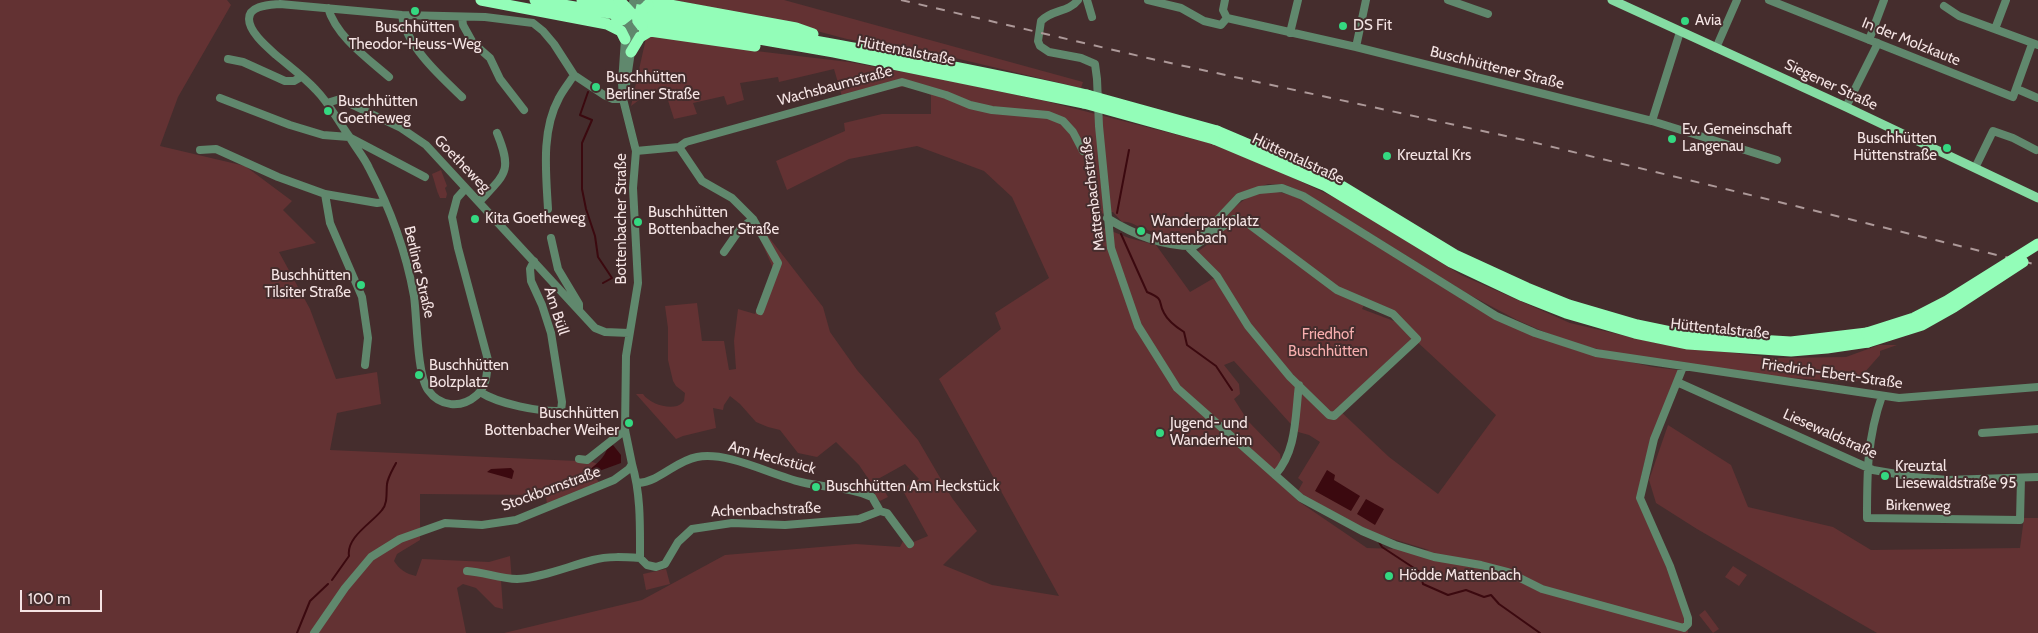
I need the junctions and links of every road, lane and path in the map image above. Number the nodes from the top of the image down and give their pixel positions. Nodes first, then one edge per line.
1 (481, 0) edge
2 (535, 0) edge
3 (582, 0) edge
4 (619, 0) edge
5 (1078, 0) edge
6 (1087, 0) edge
7 (1148, 0) edge
8 (1226, 0) edge
9 (1298, 0) edge
10 (1366, 0) edge
11 (1448, 0) edge
12 (1612, 0) edge
13 (1737, 0) edge
14 (1769, 0) edge
15 (1884, 0) edge
16 (2006, 0) edge
17 (1944, 6) dead end
18 (328, 8) junction
19 (637, 14) edge
20 (1488, 14) dead end
21 (402, 15) junction
22 (462, 17) junction
23 (1092, 17) dead end
24 (1227, 18) junction
25 (611, 23) junction
26 (1995, 29) junction
27 (1680, 32) junction
28 (1290, 33) junction
29 (1873, 41) junction
30 (2035, 44) edge
31 (1356, 47) junction
32 (837, 48) junction
33 (1716, 48) junction
34 (631, 52) joint
35 (228, 59) dead end
36 (574, 75) junction
37 (301, 77) junction
38 (389, 77) dead end
39 (2017, 89) junction
40 (462, 97) dead end
41 (220, 98) dead end
42 (2038, 98) edge
43 (623, 100) junction
44 (327, 103) junction
45 (1846, 107) junction
46 (524, 110) dead end
47 (1652, 121) junction
48 (497, 133) dead end
49 (349, 137) junction
50 (679, 147) junction
51 (200, 150) dead end
52 (2036, 150) dead end
53 (636, 151) junction
54 (1083, 151) dead end
55 (1777, 160) dead end
56 (1975, 168) junction
57 (425, 177) dead end
58 (466, 189) junction
59 (325, 194) junction
60 (2038, 198) edge
61 (384, 202) junction
62 (479, 202) junction
63 (548, 209) dead end
64 (1108, 218) junction
65 (753, 219) junction
66 (550, 238) dead end
67 (2038, 244) edge
68 (1193, 246) junction
69 (724, 252) dead end
70 (2038, 253) edge
71 (534, 261) junction
72 (580, 311) junction
73 (760, 311) dead end
74 (628, 334) junction
75 (1867, 337) junction
76 (365, 365) dead end
77 (1683, 367) junction
78 (1677, 382) junction
79 (1298, 385) junction
80 (2038, 387) edge
81 (480, 392) junction
82 (1882, 396) junction
83 (2038, 429) edge
84 (625, 430) junction
85 (1982, 433) dead end
86 (579, 459) dead end
87 (631, 467) junction
88 (1867, 467) junction
89 (1275, 475) junction
90 (2038, 477) edge
91 (2020, 478) junction
92 (638, 483) junction
93 (880, 510) junction
94 (910, 544) dead end
95 (640, 558) junction
96 (467, 571) dead end
97 (314, 633) edge

1 - 25 highway
2 - 32 highway, Hüttentalstraße
3 - 32 highway, Hüttentalstraße
4 - 19 highway, bridge
5 - 64 street, Mattenbachstraße
6 - 23 street
7 - 24 street
8 - 24 street
9 - 28 street
10 - 31 street
11 - 20 street
12 - 27 main road, Siegener Straße
13 - 33 street
14 - 29 street, In der Molzkaute
15 - 29 street
16 - 26 street
17 - 26 street
18 - 21 street, Berliner Straße
18 - 37 street, Berliner Straße
18 - 38 street
19 - 25 highway, bridge
19 - 25 highway
19 - 32 highway
19 - 32 highway
19 - 34 highway
19 - 43 street, Bottenbacher Straße
21 - 22 street, Berliner Straße
21 - 40 street
22 - 36 street, Berliner Straße
22 - 46 street
24 - 28 street, Buschhüttener Straße
26 - 30 street
27 - 33 main road, Siegener Straße
27 - 47 street
28 - 31 street, Buschhüttener Straße
29 - 39 street, In der Molzkaute
29 - 45 street
30 - 39 street
31 - 47 street, Buschhüttener Straße
32 - 75 highway, Hüttentalstraße, bridge
33 - 45 main road, Siegener Straße
34 - 43 street, Bottenbacher Straße
35 - 37 street
36 - 43 street, Berliner Straße
36 - 63 street
37 - 44 street, Berliner Straße
39 - 42 street, In der Molzkaute
41 - 49 street
43 - 53 street, Bottenbacher Straße
44 - 49 street, Berliner Straße
44 - 58 street, Goetheweg
45 - 56 main road, Siegener Straße
47 - 55 street, Buschhüttener Straße
48 - 62 street
49 - 57 street
49 - 61 street, Berliner Straße
50 - 53 street, Wachsbaumstraße
50 - 54 street, Wachsbaumstraße
50 - 65 street
51 - 59 street
52 - 56 street
53 - 74 street, Bottenbacher Straße
56 - 60 main road, Siegener Straße
58 - 62 street, Goetheweg
58 - 81 street
59 - 61 street
59 - 76 street
61 - 81 street, Berliner Straße
62 - 71 street, Goetheweg
64 - 68 street
64 - 89 street, Mattenbachstraße
65 - 69 street
65 - 73 street
66 - 72 street
67 - 75 highway, Hüttentalstraße, bridge
68 - 77 street, Friedrich-Ebert-Straße
68 - 79 street
68 - 79 street
70 - 75 highway, Hüttentalstraße, bridge
71 - 72 street, Am Büll
71 - 81 street, Am Büll
72 - 74 street, Am Büll
74 - 84 street, Bottenbacher Straße
77 - 78 street
77 - 82 street, Friedrich-Ebert-Straße
78 - 88 street, Liesewaldstraße
78 - 89 street, Mattenbachstraße
79 - 89 street
80 - 82 street, Friedrich-Ebert-Straße
82 - 88 street, Birkenweg
83 - 85 street
84 - 86 street
84 - 87 street, Bottenbacher Straße
87 - 92 street, Bottenbacher Straße
87 - 97 street, Stockbornstraße
88 - 91 street, Liesewaldstraße
88 - 91 street, Birkenweg
90 - 91 street, Liesewaldstraße
92 - 93 street, Am Heckstück
92 - 95 street, Bottenbacher Straße
93 - 94 street, Am Heckstück
93 - 95 street, Achenbachstraße
95 - 96 street, Achenbachstraße

